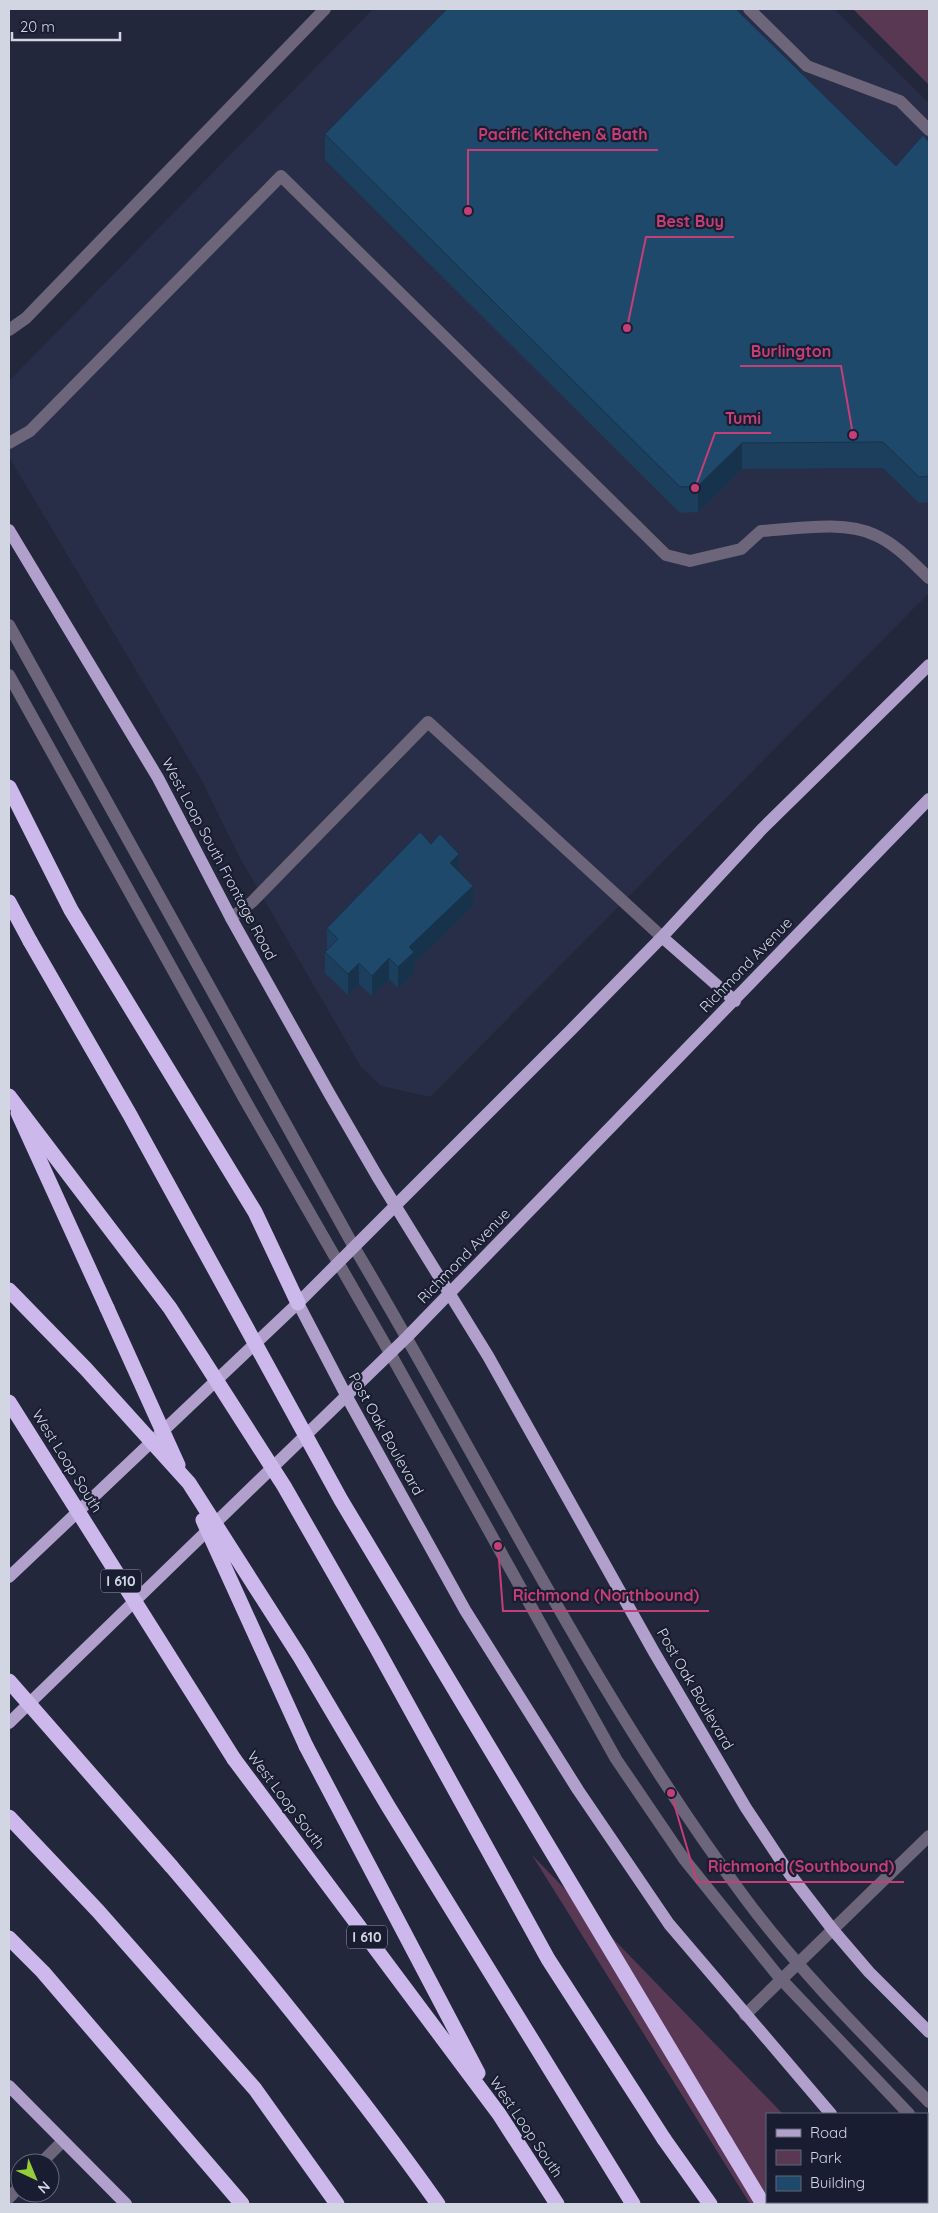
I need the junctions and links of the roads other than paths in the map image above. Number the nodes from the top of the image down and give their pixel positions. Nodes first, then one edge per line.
1 (325, 9) edge
2 (749, 9) edge
3 (929, 130) edge
4 (9, 330) edge
5 (9, 444) edge
6 (9, 530) edge
7 (929, 578) edge
8 (9, 625) edge
9 (929, 665) edge
10 (9, 675) edge
11 (9, 787) edge
12 (929, 799) edge
13 (9, 902) edge
14 (231, 918) junction
15 (662, 937) junction
16 (734, 1001) junction
17 (9, 1094) edge
18 (396, 1205) junction
19 (354, 1247) junction
20 (338, 1262) junction
21 (9, 1290) edge
22 (449, 1294) junction
23 (298, 1302) junction
24 (407, 1336) junction
25 (390, 1353) junction
26 (347, 1397) junction
27 (9, 1402) edge
28 (9, 1577) edge
29 (9, 1681) edge
30 (9, 1723) edge
31 (9, 1818) edge
32 (929, 1836) edge
33 (833, 1930) junction
34 (9, 1938) edge
35 (800, 1964) junction
36 (783, 1980) junction
37 (746, 2015) junction
38 (929, 2032) edge
39 (9, 2086) edge
40 (929, 2102) edge
41 (830, 2113) edge
42 (908, 2113) edge
43 (499, 2114) junction
44 (63, 2141) junction
45 (51, 2153) edge
46 (126, 2204) edge
47 (242, 2204) edge
48 (337, 2204) edge
49 (438, 2204) edge
50 (556, 2204) edge
51 (634, 2204) edge
52 (710, 2204) edge
53 (763, 2204) edge

1 - 4 lane
2 - 3 lane
5 - 7 lane
6 - 14 main road, West Loop South Frontage Road
8 - 19 lane
9 - 15 main road
10 - 20 lane
11 - 23 highway
12 - 16 main road, Richmond Avenue
13 - 53 highway, bridge
14 - 15 lane
14 - 18 main road, West Loop South Frontage Road
15 - 16 main road
15 - 18 main road
16 - 22 main road, Richmond Avenue
17 - 43 highway, bridge
17 - 52 highway, bridge
18 - 19 main road
18 - 22 main road, Post Oak Boulevard
19 - 20 main road
19 - 24 lane
20 - 23 main road
20 - 25 lane
21 - 51 highway, bridge
22 - 24 main road, Richmond Avenue
22 - 33 main road, Post Oak Boulevard
23 - 26 main road, Post Oak Boulevard
23 - 28 main road
24 - 25 main road, Richmond Avenue
24 - 35 lane
25 - 26 main road, Richmond Avenue
25 - 36 lane
26 - 30 main road, Richmond Avenue
26 - 37 main road, Post Oak Boulevard
27 - 43 highway, West Loop South / I 610, bridge
29 - 49 highway, bridge
31 - 48 highway
32 - 33 lane
33 - 35 lane
33 - 38 main road, Post Oak Boulevard
34 - 47 highway
35 - 36 lane
35 - 40 lane
36 - 37 lane
36 - 42 lane
37 - 41 main road, Post Oak Boulevard
39 - 44 main road
43 - 50 highway, West Loop South / I 610
44 - 45 lane
44 - 46 main road

